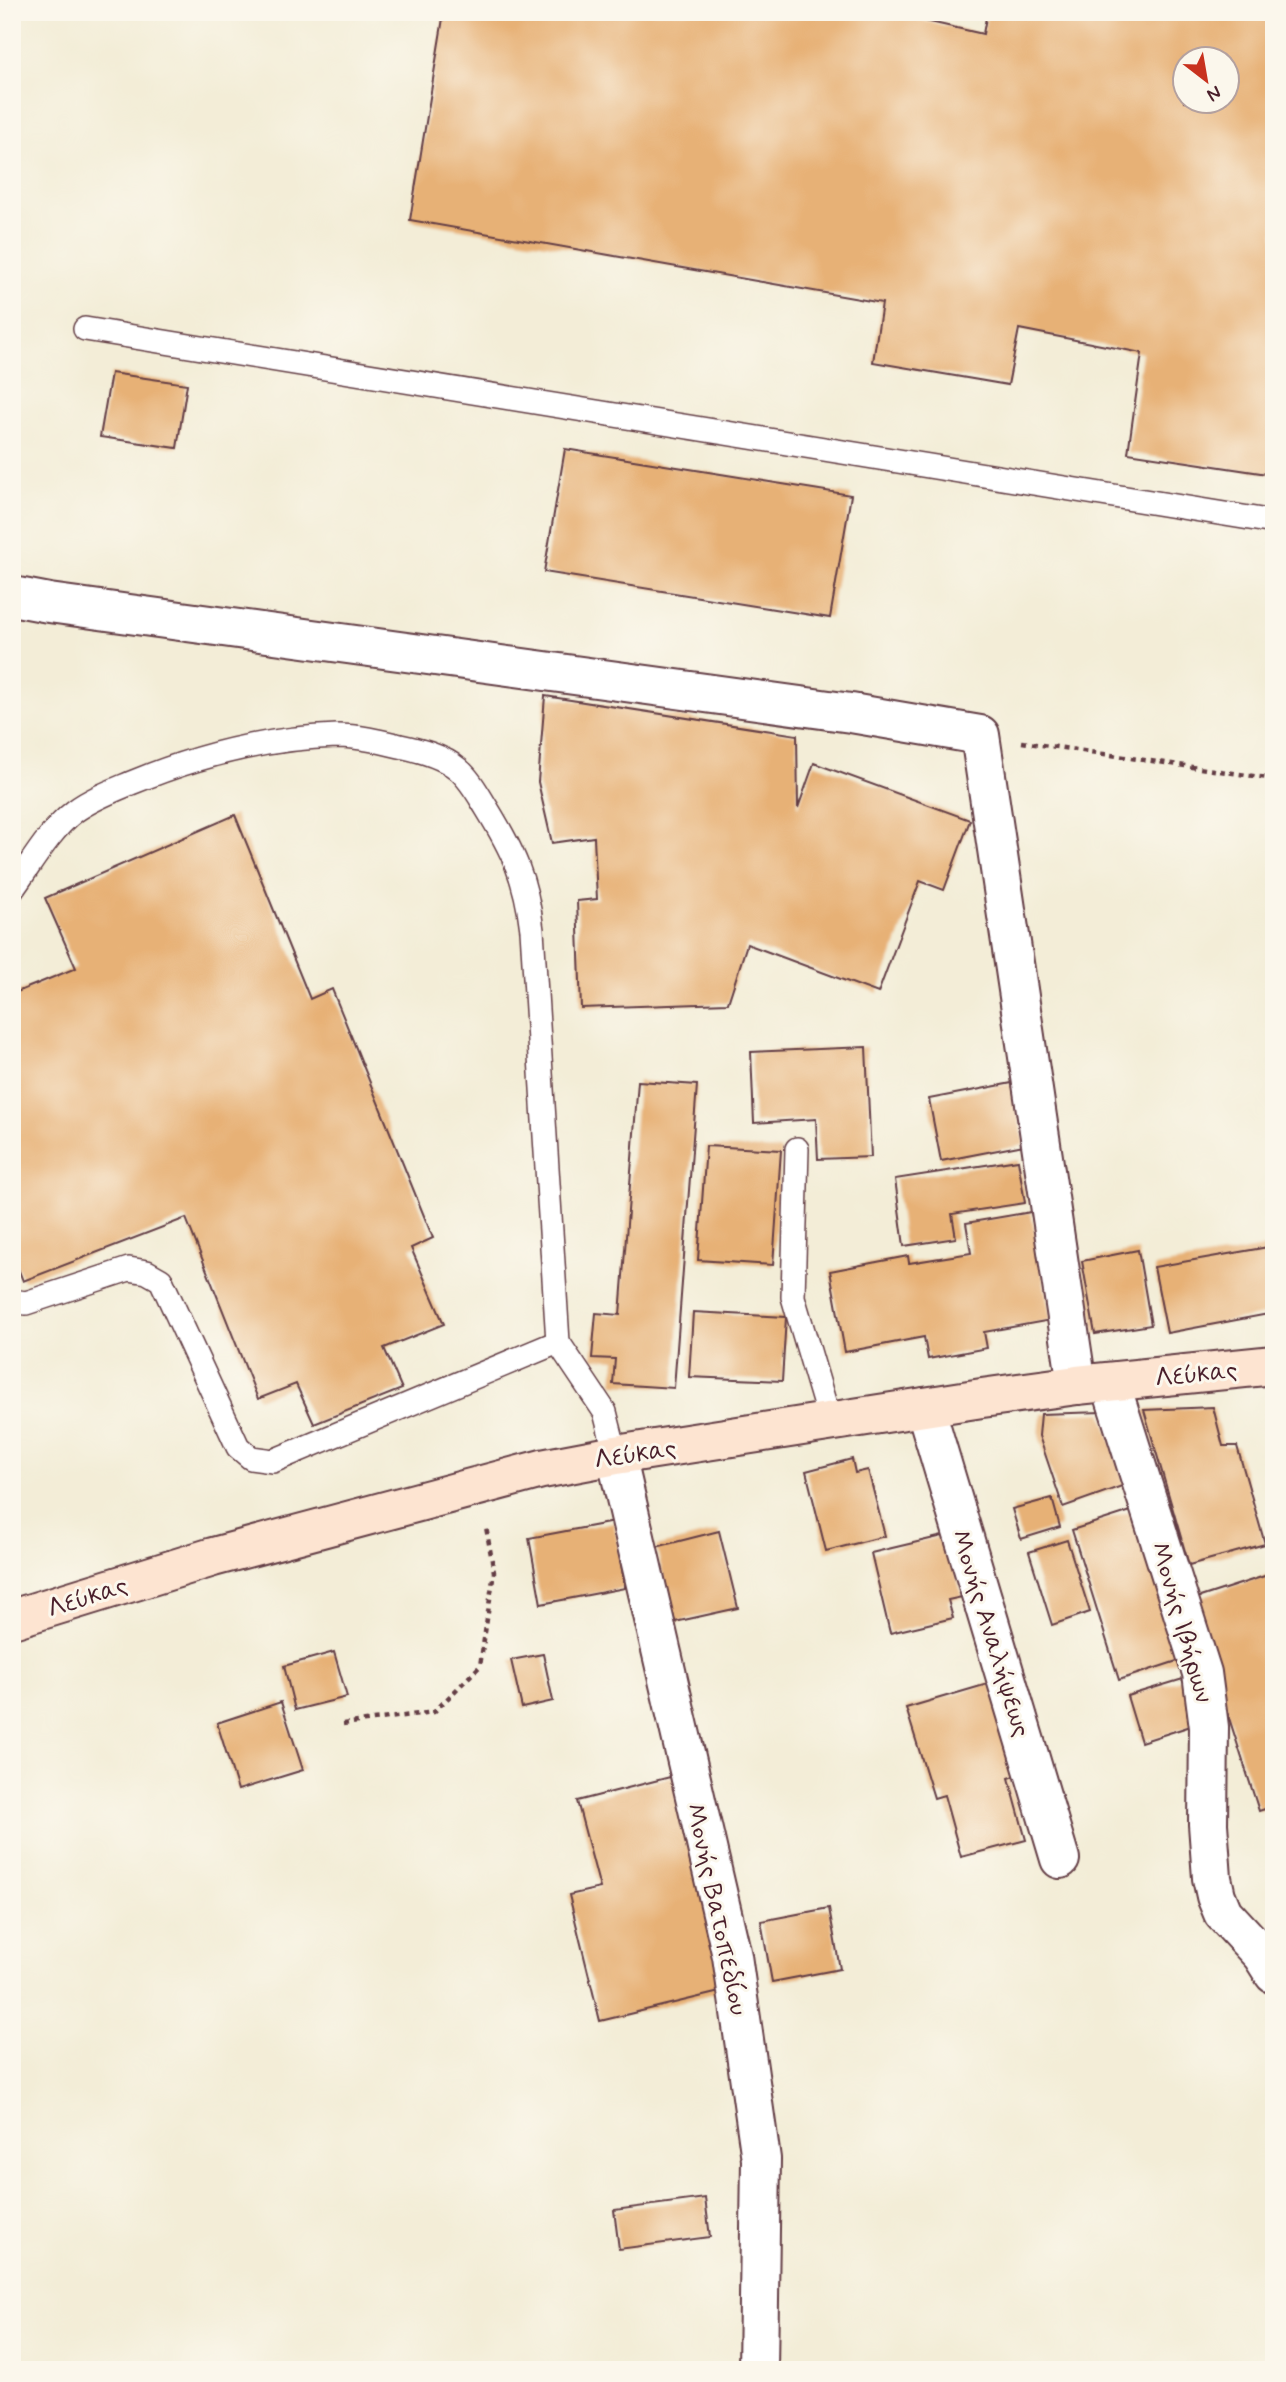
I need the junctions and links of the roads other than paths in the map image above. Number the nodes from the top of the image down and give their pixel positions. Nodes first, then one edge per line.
1 (85, 328) dead end
2 (1274, 522) edge
3 (12, 596) edge
4 (12, 890) edge
5 (797, 1149) dead end
6 (12, 1301) edge
7 (558, 1342) junction
8 (1274, 1364) edge
9 (1094, 1384) junction
10 (925, 1407) junction
11 (830, 1422) junction
12 (616, 1455) junction
13 (12, 1619) edge
14 (1060, 1858) dead end
15 (1274, 1974) edge
16 (758, 2370) edge

1 - 2 lane
3 - 9 street, Μονής Ιβήρων
4 - 7 lane
5 - 11 lane
6 - 7 lane
7 - 12 lane
8 - 9 street, Λεύκας
9 - 10 street, Λεύκας
9 - 15 street, Μονής Ιβήρων
10 - 11 street, Λεύκας
10 - 14 street, Μονής Αναλήψεως
11 - 12 street, Λεύκας
12 - 13 street, Λεύκας
12 - 16 street, Μονής Βατοπεδίου

